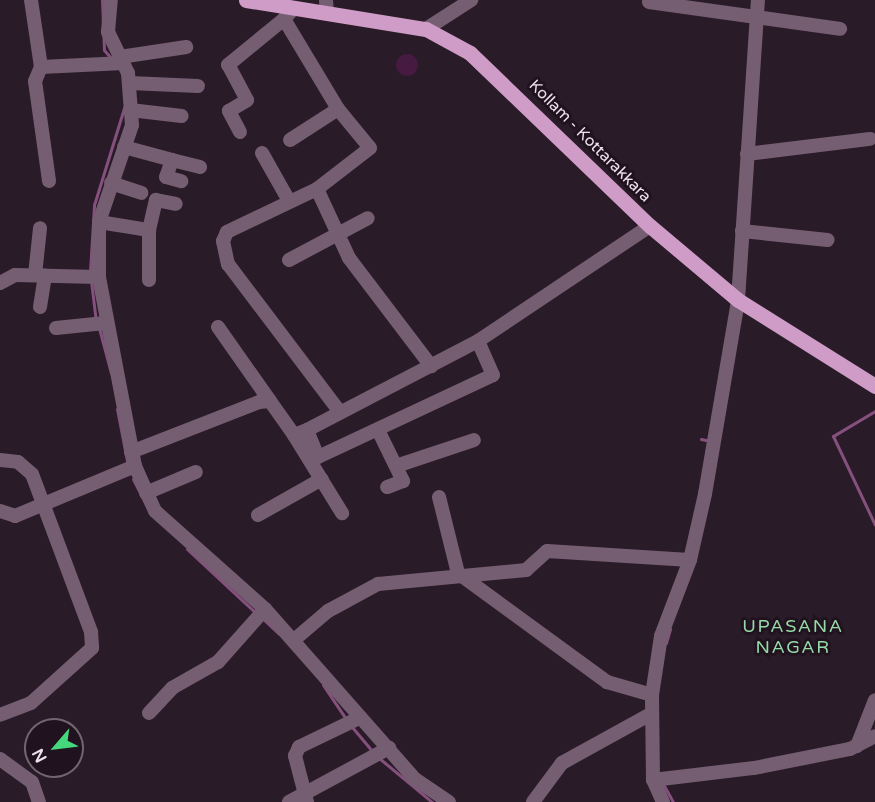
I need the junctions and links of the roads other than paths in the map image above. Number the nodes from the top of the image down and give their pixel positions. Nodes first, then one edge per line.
1 (31, 0) edge
2 (111, 0) edge
3 (246, 0) edge
4 (471, 0) edge
5 (758, 0) edge
6 (649, 2) dead end
7 (327, 7) edge
8 (289, 14) junction
9 (756, 20) junction
10 (840, 29) dead end
11 (426, 30) junction
12 (186, 47) dead end
13 (119, 63) junction
14 (41, 67) junction
15 (130, 83) junction
16 (198, 86) dead end
17 (338, 109) junction
18 (130, 110) junction
19 (182, 116) dead end
20 (240, 132) dead end
21 (870, 139) dead end
22 (291, 140) dead end
23 (124, 147) junction
24 (262, 153) dead end
25 (747, 154) junction
26 (172, 160) junction
27 (200, 167) dead end
28 (49, 181) dead end
29 (181, 182) dead end
30 (111, 183) junction
31 (317, 189) junction
32 (141, 194) dead end
33 (289, 201) junction
34 (176, 204) dead end
35 (368, 218) dead end
36 (99, 222) junction
37 (650, 226) junction
38 (40, 228) dead end
39 (149, 230) junction
40 (742, 231) junction
41 (336, 235) junction
42 (828, 240) dead end
43 (289, 260) dead end
44 (40, 275) junction
45 (99, 278) junction
46 (149, 280) dead end
47 (0, 283) edge
48 (738, 300) junction
49 (40, 307) dead end
50 (105, 323) junction
51 (218, 327) dead end
52 (56, 328) dead end
53 (478, 341) junction
54 (431, 366) junction
55 (875, 386) edge
56 (270, 401) junction
57 (340, 412) junction
58 (378, 430) junction
59 (301, 432) junction
60 (474, 440) dead end
61 (0, 460) edge
62 (131, 465) junction
63 (396, 466) junction
64 (196, 472) dead end
65 (322, 479) junction
66 (387, 487) dead end
67 (146, 493) junction
68 (439, 497) dead end
69 (44, 503) junction
70 (0, 511) edge
71 (342, 513) dead end
72 (258, 515) dead end
73 (690, 560) junction
74 (458, 573) junction
75 (265, 609) junction
76 (294, 640) junction
77 (652, 695) junction
78 (875, 700) edge
79 (149, 712) dead end
80 (0, 715) edge
81 (650, 715) junction
82 (352, 722) junction
83 (875, 736) edge
84 (857, 746) junction
85 (380, 753) junction
86 (0, 759) edge
87 (653, 780) junction
88 (305, 798) edge
89 (39, 802) edge
90 (289, 802) edge
91 (449, 802) edge
92 (533, 802) edge
93 (663, 802) edge

1 - 14 street
2 - 13 street
3 - 8 main road, Kollam - Kottarakkara
4 - 11 street
5 - 9 street
6 - 9 street
7 - 8 main road, Kollam - Kottarakkara
7 - 11 main road, Kollam - Kottarakkara
8 - 17 street
8 - 20 street
9 - 10 street
9 - 25 street
11 - 37 main road, Kollam - Kottarakkara
12 - 13 street
13 - 14 street
13 - 15 street
14 - 28 street
15 - 16 street
15 - 18 street
17 - 22 street
17 - 31 street
18 - 19 street
18 - 23 street
21 - 25 street
23 - 26 street
23 - 30 street
24 - 33 street
25 - 40 street
26 - 27 street
26 - 29 street
30 - 32 street
30 - 36 street
31 - 33 street
31 - 41 street
33 - 57 street
34 - 39 street
35 - 41 street
36 - 39 street
36 - 45 street
37 - 48 main road, Kollam - Kottarakkara
37 - 53 street
38 - 44 street
39 - 46 street
40 - 42 street
40 - 48 street
41 - 43 street
41 - 54 street
44 - 45 street
44 - 47 street
44 - 49 street
45 - 50 street
48 - 55 main road, Kollam - Kottarakkara
48 - 73 street
50 - 52 street
50 - 62 street
51 - 56 street
53 - 54 street
53 - 58 street
54 - 57 street
56 - 59 street
56 - 62 street
57 - 59 street
58 - 59 street
58 - 63 street
59 - 65 street
60 - 63 street
61 - 69 street
62 - 67 street
62 - 69 street
63 - 66 street
64 - 67 street
65 - 71 street
65 - 72 street
67 - 75 street
68 - 74 street
69 - 70 street
69 - 80 street
73 - 74 street
73 - 77 street
74 - 76 street
74 - 77 street
75 - 76 street
75 - 79 street
76 - 82 street
77 - 81 street
78 - 84 street
81 - 87 street
81 - 92 street
82 - 85 street
82 - 88 street
83 - 84 street
84 - 87 street
85 - 88 street
85 - 91 street
86 - 89 street
87 - 93 street
88 - 90 street

